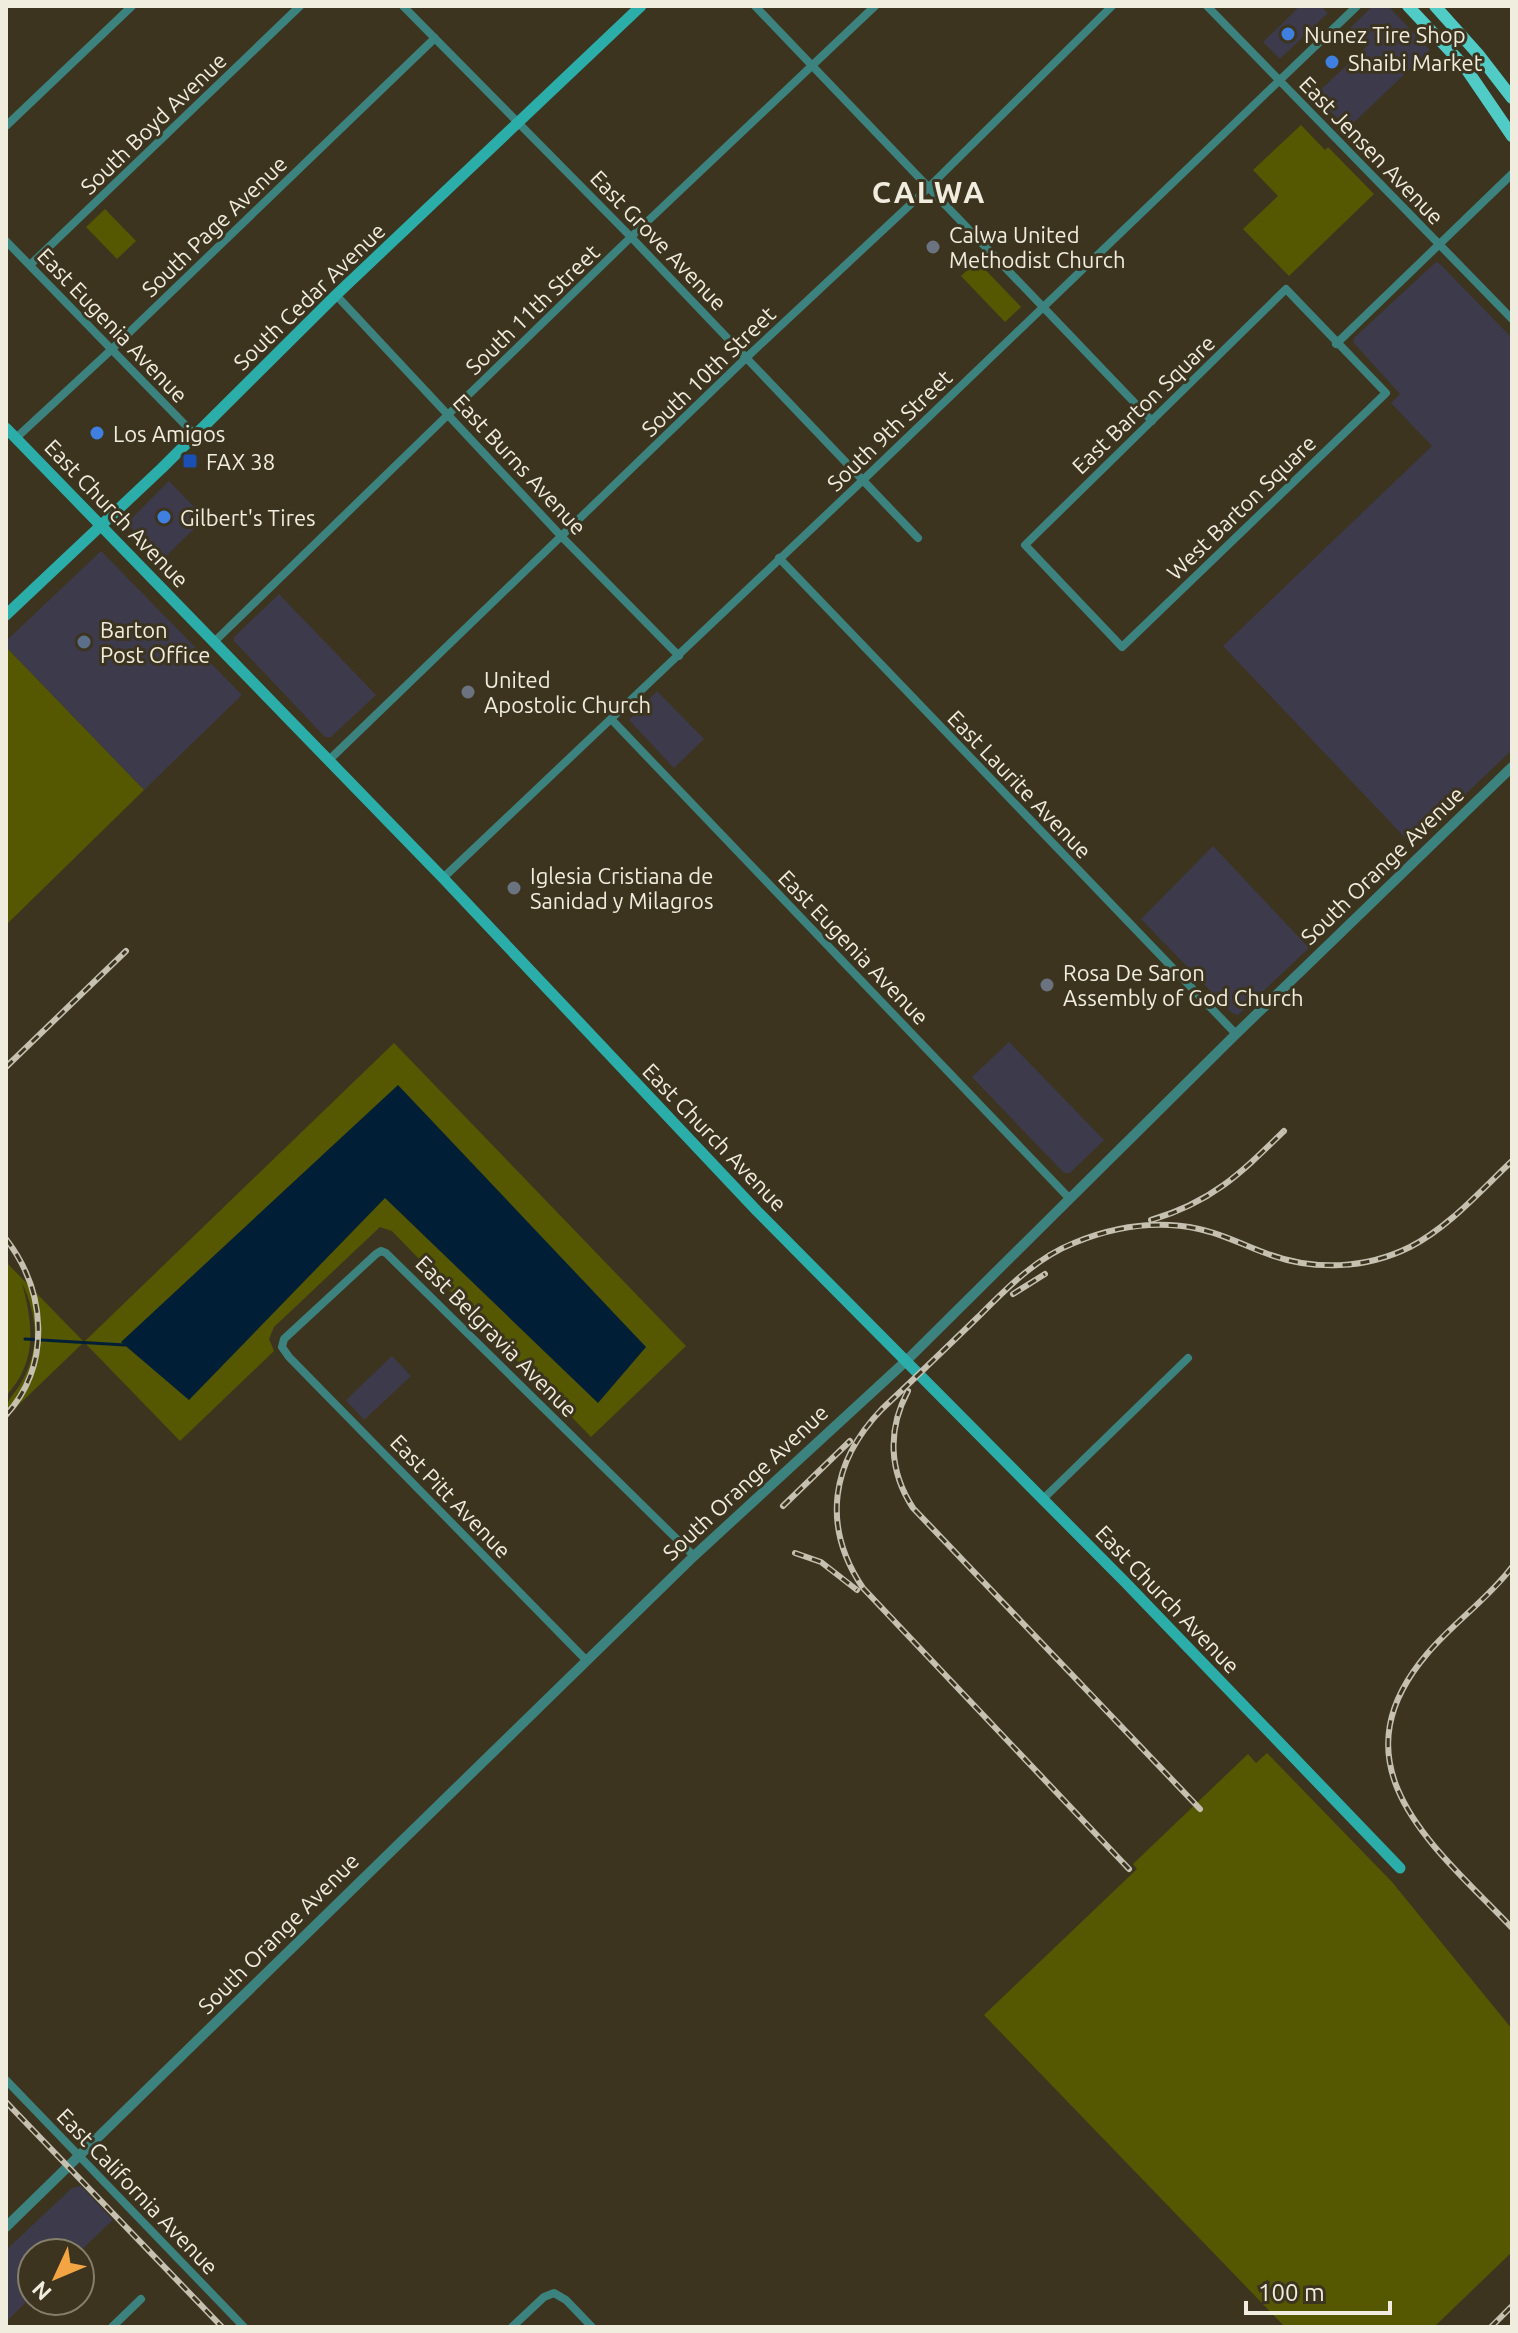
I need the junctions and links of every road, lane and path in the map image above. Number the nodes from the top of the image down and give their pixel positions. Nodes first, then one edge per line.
1 (132, 6) edge
2 (300, 6) edge
3 (404, 6) edge
4 (641, 6) edge
5 (755, 6) edge
6 (875, 6) edge
7 (1112, 6) edge
8 (1207, 6) edge
9 (1357, 6) edge
10 (1408, 6) edge
11 (1435, 6) edge
12 (435, 38) junction
13 (813, 67) junction
14 (1279, 81) junction
15 (1512, 98) edge
16 (519, 124) junction
17 (6, 126) edge
18 (1512, 136) edge
19 (1512, 174) edge
20 (928, 188) junction
21 (631, 237) junction
22 (6, 241) edge
23 (1439, 245) junction
24 (30, 265) junction
25 (336, 295) junction
26 (1044, 307) junction
27 (1512, 319) edge
28 (1336, 344) junction
29 (111, 350) junction
30 (747, 357) junction
31 (449, 415) junction
32 (1152, 421) junction
33 (6, 428) edge
34 (195, 435) junction
35 (16, 438) junction
36 (862, 481) junction
37 (99, 526) junction
38 (562, 537) junction
39 (918, 538) dead end
40 (1025, 545) joint
41 (779, 558) junction
42 (6, 615) edge
43 (215, 641) junction
44 (679, 656) junction
45 (612, 720) junction
46 (328, 761) junction
47 (1512, 767) edge
48 (443, 878) junction
49 (1236, 1034) junction
50 (1069, 1198) junction
51 (289, 1357) joint
52 (1188, 1358) dead end
53 (906, 1361) junction
54 (1042, 1500) junction
55 (694, 1556) junction
56 (587, 1661) junction
57 (1400, 1868) dead end
58 (6, 2080) edge
59 (80, 2156) junction
60 (6, 2227) edge
61 (141, 2299) dead end
62 (112, 2327) edge
63 (244, 2327) edge
64 (512, 2327) edge
65 (592, 2327) edge

1 - 17 street
2 - 24 street, South Boyd Avenue
3 - 12 street, East Grove Avenue
4 - 16 main road, South Cedar Avenue
5 - 13 street
6 - 13 street, South 11th Street
7 - 20 street, South 10th Street
8 - 14 street, East Jensen Avenue
9 - 14 street, South 9th Street
10 - 18 main road
11 - 15 main road
12 - 16 street, East Grove Avenue
12 - 29 street, South Page Avenue
13 - 20 street
13 - 21 street, South 11th Street
14 - 23 street, East Jensen Avenue
14 - 26 street, South 9th Street
16 - 21 street, East Grove Avenue
16 - 25 main road, South Cedar Avenue
19 - 23 street
20 - 26 street
20 - 30 street, South 10th Street
21 - 30 street, East Grove Avenue
21 - 31 street, South 11th Street
22 - 24 street, East Eugenia Avenue
23 - 27 street, East Jensen Avenue
23 - 28 street
24 - 29 street, East Eugenia Avenue
25 - 31 street, East Burns Avenue
25 - 34 main road, South Cedar Avenue
26 - 32 street
26 - 36 street, South 9th Street
28 - 32 street, East Barton Square
28 - 40 street, West Barton Square
29 - 34 street, East Eugenia Avenue
29 - 35 street, South Page Avenue
30 - 36 street, East Grove Avenue
30 - 38 street, South 10th Street
31 - 38 street, East Burns Avenue
31 - 43 street, South 11th Street
32 - 40 street, East Barton Square
33 - 35 main road, East Church Avenue
34 - 37 main road, South Cedar Avenue
35 - 37 main road, East Church Avenue
36 - 39 street, East Grove Avenue
36 - 41 street, South 9th Street
37 - 42 main road, South Cedar Avenue
37 - 43 main road, East Church Avenue
38 - 44 street, East Burns Avenue
38 - 46 street, South 10th Street
41 - 44 street, South 9th Street
41 - 49 street, East Laurite Avenue
43 - 46 main road, East Church Avenue
44 - 45 street, South 9th Street
45 - 48 street, South 9th Street
45 - 50 street, East Eugenia Avenue
46 - 48 main road, East Church Avenue
47 - 49 street, South Orange Avenue
48 - 53 main road, East Church Avenue
49 - 50 street, South Orange Avenue
50 - 53 street, South Orange Avenue
51 - 55 street, East Belgravia Avenue
51 - 56 street, East Pitt Avenue
52 - 54 street
53 - 54 main road, East Church Avenue
53 - 55 street, South Orange Avenue
54 - 57 main road, East Church Avenue
55 - 56 street, South Orange Avenue
56 - 59 street, South Orange Avenue
58 - 59 street, East California Avenue
59 - 60 street, South Orange Avenue
59 - 63 street, East California Avenue
61 - 62 street
64 - 65 street

